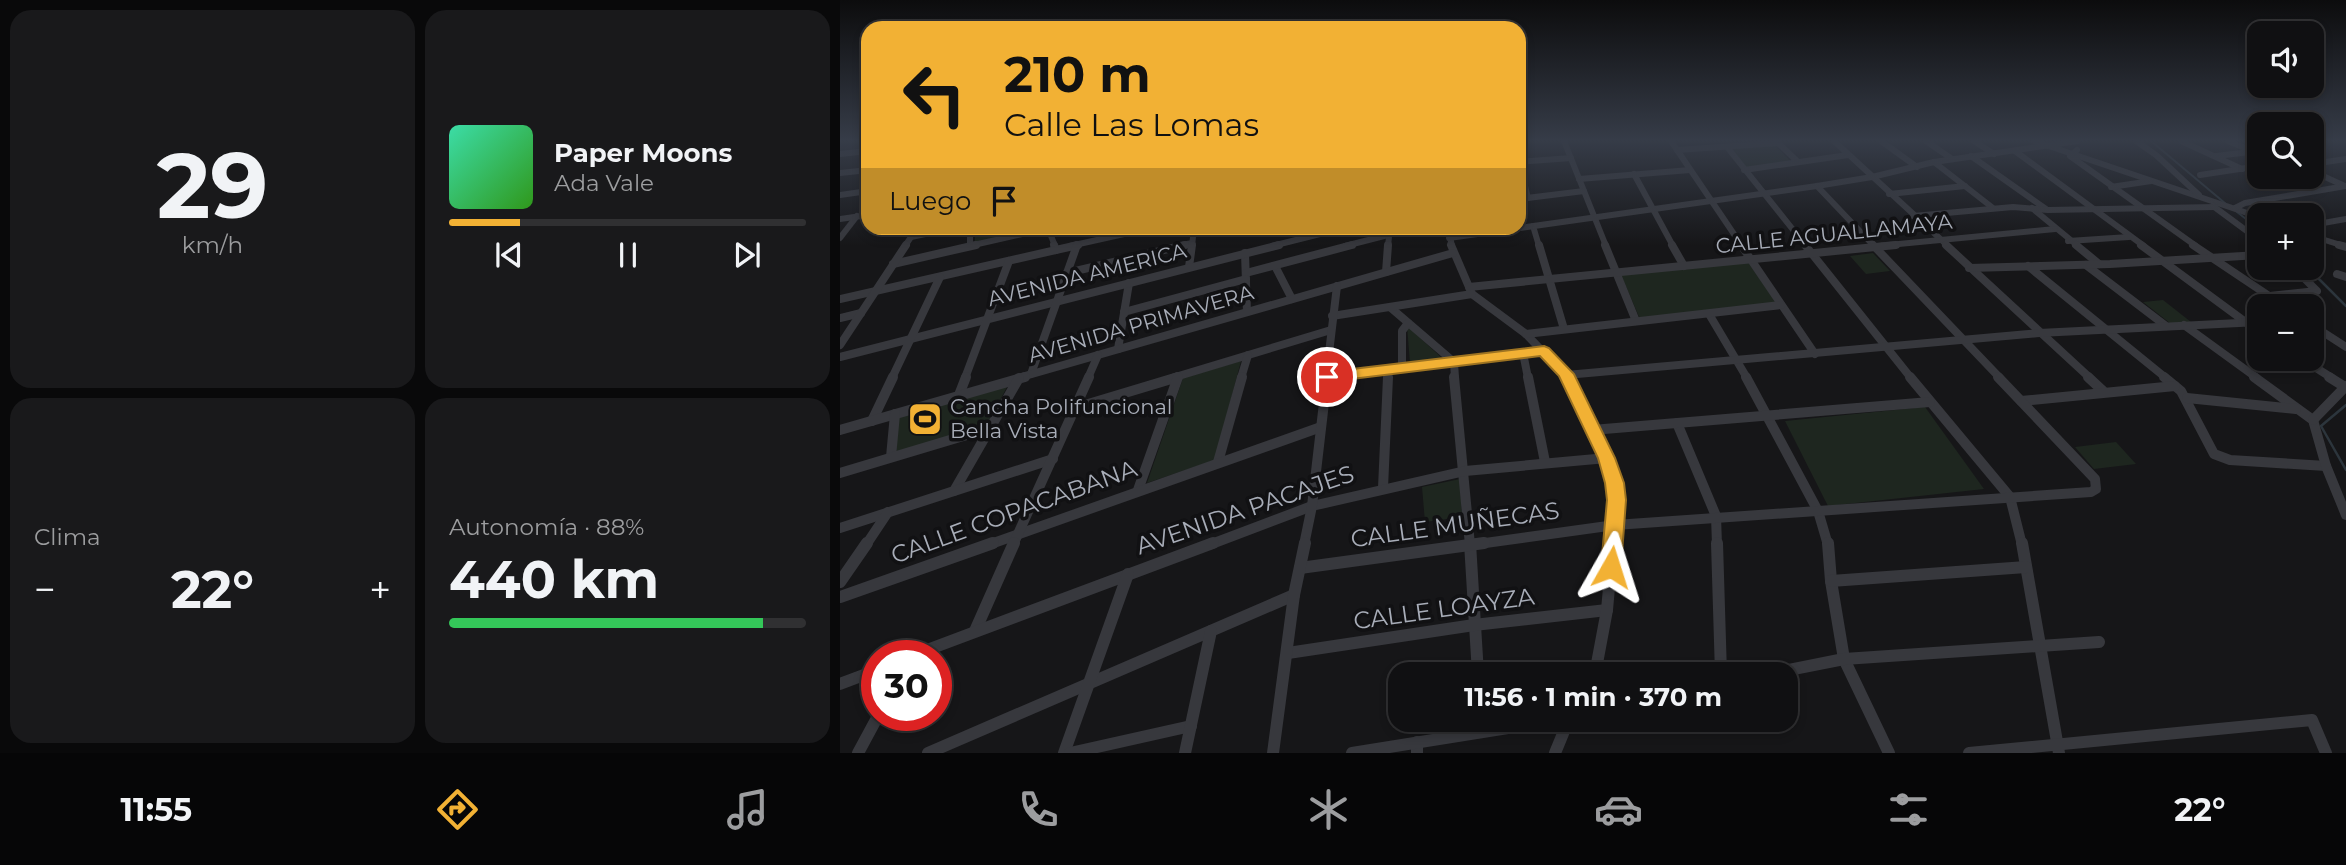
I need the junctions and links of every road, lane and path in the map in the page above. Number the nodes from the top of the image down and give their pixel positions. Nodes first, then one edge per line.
1 (1605, 176) edge
2 (1635, 176) edge
3 (1694, 176) edge
4 (1750, 176) edge
5 (1876, 176) edge
6 (1952, 176) edge
7 (2000, 176) edge
8 (2048, 176) edge
9 (2097, 176) edge
10 (2147, 176) edge
11 (2179, 176) edge
12 (1872, 177) junction
13 (2324, 177) edge
14 (1579, 178) joint
15 (2156, 179) junction
16 (1817, 186) junction
17 (1965, 186) junction
18 (2111, 187) junction
19 (2346, 187) edge
20 (1526, 190) edge
21 (861, 191) edge
22 (1584, 191) junction
23 (2195, 191) junction
24 (1766, 193) junction
25 (1889, 194) junction
26 (840, 195) edge
27 (2201, 197) junction
28 (1528, 198) joint
29 (1711, 201) junction
30 (2217, 205) junction
31 (2234, 205) junction
32 (1993, 208) junction
33 (2032, 208) junction
34 (2140, 208) junction
35 (1653, 209) junction
36 (2092, 209) junction
37 (2247, 209) edge
38 (2048, 210) junction
39 (857, 216) junction
40 (861, 216) edge
41 (1913, 216) junction
42 (1596, 217) junction
43 (840, 219) edge
44 (2346, 219) edge
45 (2324, 224) edge
46 (1534, 226) junction
47 (1526, 227) edge
48 (2055, 229) junction
49 (2247, 230) edge
50 (2324, 232) edge
51 (921, 235) edge
52 (970, 235) edge
53 (1018, 235) edge
54 (1051, 235) edge
55 (1121, 235) edge
56 (1193, 235) edge
57 (1316, 235) edge
58 (1379, 235) edge
59 (1389, 235) edge
60 (1449, 235) edge
61 (911, 237) joint
62 (2129, 237) junction
63 (840, 238) edge
64 (1939, 240) junction
65 (2324, 240) edge
66 (2068, 241) junction
67 (2346, 241) edge
68 (1192, 243) junction
69 (1077, 245) junction
70 (970, 246) junction
71 (1875, 247) junction
72 (2346, 247) edge
73 (1056, 250) junction
74 (1245, 253) junction
75 (1453, 253) junction
76 (1812, 254) junction
77 (2247, 256) edge
78 (2214, 258) junction
79 (1750, 260) junction
80 (1009, 261) junction
81 (2163, 262) junction
82 (893, 264) junction
83 (2099, 264) junction
84 (2086, 265) junction
85 (1275, 266) junction
86 (1684, 266) junction
87 (2028, 266) junction
88 (1189, 267) junction
89 (1969, 268) junction
90 (1386, 272) junction
91 (1618, 272) junction
92 (1067, 273) junction
93 (2337, 274) dead end
94 (1246, 276) junction
95 (940, 277) junction
96 (2346, 277) edge
97 (1548, 279) junction
98 (2306, 280) edge
99 (1129, 283) junction
100 (1337, 286) junction
101 (1471, 291) junction
102 (874, 292) junction
103 (2267, 294) edge
104 (2289, 294) edge
105 (840, 299) edge
106 (1292, 299) junction
107 (1057, 301) junction
108 (1781, 306) junction
109 (1391, 308) junction
110 (1124, 312) junction
111 (1247, 312) junction
112 (861, 313) junction
113 (1709, 314) junction
114 (1332, 316) junction
115 (840, 318) edge
116 (987, 319) junction
117 (1636, 321) junction
118 (1408, 323) junction
119 (2245, 323) joint
120 (2184, 325) junction
121 (2166, 326) junction
122 (1564, 329) junction
123 (2106, 329) junction
124 (1331, 330) junction
125 (2039, 333) junction
126 (2324, 333) edge
127 (1526, 334) junction
128 (911, 339) junction
129 (1963, 340) junction
130 (840, 345) edge
131 (1889, 347) junction
132 (2346, 347) edge
133 (1118, 349) junction
134 (1544, 351) junction
135 (1523, 353) junction
136 (1815, 354) junction
137 (1098, 355) junction
138 (1248, 355) junction
139 (840, 357) edge
140 (1735, 360) junction
141 (1454, 362) junction
142 (1402, 368) junction
143 (1388, 370) junction
144 (2321, 371) edge
145 (1031, 374) junction
146 (1566, 374) junction
147 (1178, 377) junction
148 (1327, 377) junction
149 (1019, 378) junction
150 (2175, 386) junction
151 (2346, 387) edge
152 (2103, 391) junction
153 (959, 395) junction
154 (2187, 398) junction
155 (2021, 401) junction
156 (1930, 402) junction
157 (1075, 408) junction
158 (2298, 409) junction
159 (895, 414) junction
160 (1769, 415) junction
161 (2313, 420) junction
162 (872, 421) junction
163 (1677, 423) junction
164 (1321, 427) junction
165 (990, 428) junction
166 (840, 430) edge
167 (1592, 430) junction
168 (891, 457) junction
169 (1606, 458) junction
170 (1054, 459) junction
171 (1218, 462) junction
172 (1545, 462) junction
173 (2326, 466) junction
174 (1465, 471) junction
175 (840, 473) edge
176 (1383, 488) junction
177 (1138, 490) junction
178 (954, 491) junction
179 (2010, 497) junction
180 (1312, 506) junction
181 (1818, 510) junction
182 (888, 512) junction
183 (2346, 515) edge
184 (1716, 516) junction
185 (1615, 525) junction
186 (840, 528) edge
187 (1016, 534) junction
188 (1469, 543) junction
189 (2026, 567) junction
190 (1300, 568) junction
191 (1128, 574) junction
192 (1831, 581) junction
193 (840, 582) edge
194 (1294, 595) junction
195 (840, 597) edge
196 (1607, 610) junction
197 (1474, 625) junction
198 (975, 631) junction
199 (1211, 631) junction
200 (952, 640) edge
201 (2099, 642) dead end
202 (2039, 647) junction
203 (1288, 653) junction
204 (1844, 660) junction
205 (1477, 662) edge
206 (1597, 662) edge
207 (1721, 662) edge
208 (1798, 669) edge
209 (861, 676) edge
210 (840, 684) edge
211 (1088, 684) junction
212 (1191, 726) junction
213 (870, 731) edge
214 (1461, 732) edge
215 (1563, 732) edge
216 (1417, 747) edge
217 (2058, 748) edge
218 (2325, 752) edge
219 (858, 753) edge
220 (928, 753) edge
221 (1064, 753) edge
222 (1069, 753) edge
223 (1185, 753) edge
224 (1273, 753) edge
225 (1352, 753) edge
226 (1556, 753) edge
227 (1889, 753) edge
228 (1969, 753) edge

1 - 14 street
2 - 35 street
3 - 29 street
4 - 24 street
5 - 12 street
6 - 17 street
7 - 38 street
8 - 36 street
9 - 18 street
10 - 15 street
11 - 23 street
12 - 16 street
12 - 25 street
13 - 19 street
14 - 22 street
15 - 18 street
15 - 23 street
15 - 27 street
16 - 24 street
16 - 71 street
17 - 25 street
17 - 32 street
18 - 34 street
19 - 31 street
20 - 28 street
21 - 26 street
22 - 28 street
22 - 42 street
23 - 27 street
23 - 31 street
24 - 29 street
24 - 76 street
25 - 41 street
27 - 30 street
29 - 35 street
29 - 79 street
30 - 31 street
30 - 34 street
30 - 49 street
31 - 37 street
32 - 33 street
32 - 41 street
33 - 38 street
33 - 48 street
34 - 36 street
34 - 78 street
35 - 42 street
35 - 86 street
36 - 38 street
36 - 62 street
39 - 40 street
39 - 43 street
39 - 63 street
41 - 64 street
42 - 46 street
42 - 91 street
44 - 45 street
46 - 47 street
46 - 97 street
48 - 64 street, CALLE AGUALLAMAYA
48 - 66 street
50 - 67 street
51 - 61 street
52 - 70 street
53 - 70 street
54 - 73 street
55 - 69 street
56 - 68 street
57 - 74 street, AVENIDA AMERICA
58 - 85 street
59 - 90 street
60 - 75 street
61 - 82 street
62 - 66 street
62 - 81 street
64 - 71 street, CALLE AGUALLAMAYA
64 - 89 street
65 - 72 street
66 - 83 street
68 - 88 street
68 - 92 street
69 - 73 street
69 - 92 street
70 - 82 street
71 - 76 street, CALLE AGUALLAMAYA
71 - 129 street
73 - 80 street
74 - 88 street, AVENIDA AMERICA
74 - 94 street
75 - 90 street, AVENIDA PRIMAVERA
75 - 101 street
76 - 79 street, CALLE AGUALLAMAYA
76 - 131 street
77 - 78 street
78 - 81 street
78 - 103 street
79 - 86 street, CALLE AGUALLAMAYA
79 - 108 street
80 - 95 street
80 - 116 street
81 - 83 street
81 - 119 street
82 - 102 street
83 - 84 street
84 - 87 street
84 - 121 street
85 - 94 street
85 - 106 street
86 - 91 street, CALLE AGUALLAMAYA
87 - 89 street
87 - 123 street
88 - 99 street, AVENIDA AMERICA
89 - 125 street
90 - 100 street, AVENIDA PRIMAVERA
91 - 97 street, CALLE AGUALLAMAYA
91 - 117 street
92 - 107 street
93 - 96 street
94 - 110 street
94 - 111 street
95 - 102 street
95 - 128 street
97 - 101 street, CALLE AGUALLAMAYA
97 - 122 street
98 - 104 street
99 - 107 street, AVENIDA AMERICA
99 - 110 street
100 - 106 street, AVENIDA PRIMAVERA
100 - 114 street
101 - 109 street, CALLE AGUALLAMAYA
101 - 127 street
102 - 105 street
102 - 112 street
106 - 111 street, AVENIDA PRIMAVERA
107 - 116 street, AVENIDA AMERICA
107 - 145 street
108 - 113 street
108 - 136 street
109 - 114 street, CALLE AGUALLAMAYA
109 - 118 street
110 - 133 street
111 - 133 street, AVENIDA PRIMAVERA
112 - 115 street
112 - 130 street
113 - 117 street
113 - 140 street
114 - 124 street
116 - 128 street, AVENIDA AMERICA
116 - 153 street
117 - 122 street
118 - 141 street
118 - 142 street
119 - 120 street
120 - 121 street
120 - 158 street
121 - 123 street
122 - 127 street
123 - 125 street
123 - 150 street
124 - 138 street
124 - 148 street
125 - 129 street
125 - 152 street
126 - 132 street
127 - 134 street
128 - 139 street, AVENIDA AMERICA
128 - 162 street
129 - 131 street
129 - 155 street
131 - 136 street
131 - 156 street
133 - 137 street, AVENIDA PRIMAVERA
134 - 135 street
134 - 146 street
135 - 141 street
135 - 172 street
136 - 140 street
137 - 145 street, AVENIDA PRIMAVERA
137 - 157 street
138 - 147 street
138 - 171 street
140 - 146 street
140 - 160 street
141 - 142 street
141 - 174 street
142 - 143 street
143 - 148 street
143 - 176 street
144 - 151 street
145 - 149 street, AVENIDA PRIMAVERA
146 - 167 street
147 - 157 street
147 - 177 street
148 - 164 street
149 - 153 street, AVENIDA PRIMAVERA
149 - 165 street
150 - 152 street
150 - 154 street
151 - 161 street
152 - 155 street
153 - 159 street, AVENIDA PRIMAVERA
154 - 158 street
154 - 173 street
155 - 179 street, CALLE MUÑECAS
156 - 160 street
156 - 179 street
157 - 170 street
158 - 161 street
159 - 162 street, AVENIDA PRIMAVERA
159 - 168 street
160 - 163 street
160 - 181 street
161 - 173 street
162 - 166 street, AVENIDA PRIMAVERA
163 - 167 street
163 - 184 street
164 - 171 street, CALLE COPACABANA
164 - 180 street
165 - 168 street
165 - 178 street
167 - 169 street
168 - 175 street
169 - 172 street, AVENIDA PACAJES
169 - 185 street
170 - 178 street
170 - 187 street
171 - 177 street, CALLE COPACABANA
172 - 174 street, AVENIDA PACAJES
173 - 183 street
174 - 176 street, AVENIDA PACAJES
174 - 188 street
176 - 180 street, AVENIDA PACAJES
177 - 187 street, CALLE COPACABANA
178 - 182 street
179 - 181 street, CALLE MUÑECAS
179 - 189 street
180 - 190 street
180 - 191 street, AVENIDA PACAJES
181 - 184 street, CALLE MUÑECAS
181 - 192 street
182 - 186 street
182 - 193 street
184 - 185 street, CALLE MUÑECAS
184 - 207 street
185 - 188 street, CALLE MUÑECAS
185 - 196 street
187 - 195 street, CALLE COPACABANA
187 - 198 street
188 - 190 street, CALLE MUÑECAS
188 - 197 street
189 - 192 street
189 - 202 street
190 - 194 street
191 - 198 street, AVENIDA PACAJES
191 - 211 street
192 - 204 street
194 - 199 street
194 - 203 street
196 - 197 street, CALLE LOAYZA
196 - 206 street
197 - 203 street, CALLE LOAYZA
197 - 205 street
198 - 200 street, AVENIDA PACAJES
199 - 211 street
199 - 212 street
201 - 202 street
202 - 204 street
202 - 217 street
203 - 224 street
204 - 208 street
204 - 227 street
209 - 210 street
211 - 220 street
211 - 221 street
212 - 222 street
212 - 223 street
213 - 219 street
214 - 216 street
215 - 226 street
216 - 225 street
217 - 218 street
217 - 228 street

